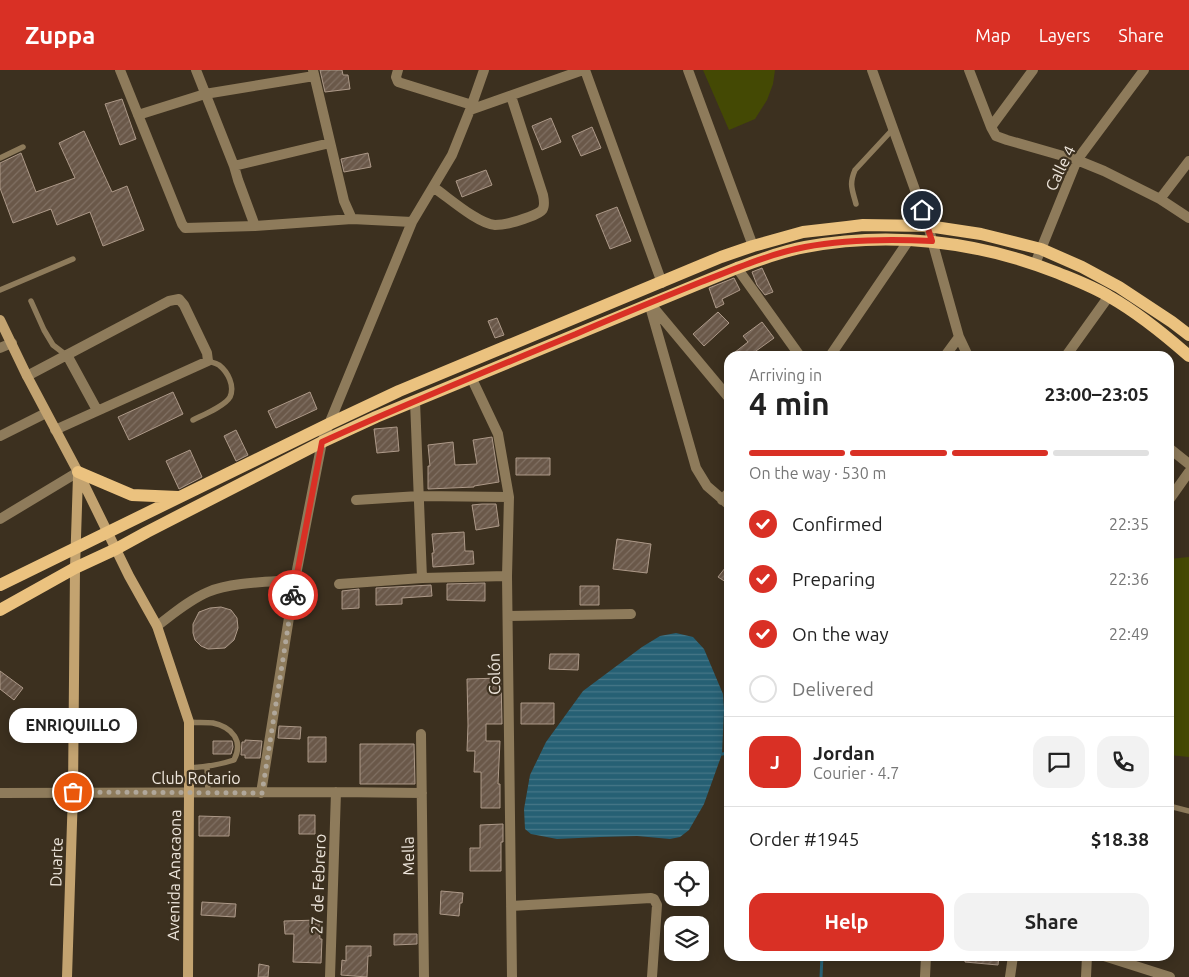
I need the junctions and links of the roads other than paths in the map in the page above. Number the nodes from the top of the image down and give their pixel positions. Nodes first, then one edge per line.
1 (120, 70) edge
2 (196, 70) edge
3 (398, 70) edge
4 (484, 70) edge
5 (584, 70) edge
6 (688, 70) edge
7 (872, 70) edge
8 (969, 70) edge
9 (1033, 70) edge
10 (1144, 70) edge
11 (314, 73) edge
12 (206, 94) junction
13 (511, 96) junction
14 (471, 108) junction
15 (138, 115) junction
16 (990, 127) junction
17 (893, 129) junction
18 (330, 143) junction
19 (23, 147) dead end
20 (0, 158) edge
21 (1078, 160) junction
22 (1189, 160) edge
23 (234, 166) junction
24 (433, 187) junction
25 (1160, 199) junction
26 (856, 204) dead end
27 (1189, 218) edge
28 (352, 220) junction
29 (412, 222) junction
30 (255, 226) junction
31 (928, 226) junction
32 (909, 240) junction
33 (932, 241) junction
34 (753, 246) junction
35 (1041, 249) junction
36 (73, 259) dead end
37 (1035, 264) junction
38 (737, 268) junction
39 (662, 283) junction
40 (0, 290) edge
41 (1109, 296) junction
42 (32, 302) dead end
43 (649, 303) junction
44 (0, 320) edge
45 (1189, 335) edge
46 (959, 337) junction
47 (12, 343) junction
48 (0, 348) edge
49 (796, 351) edge
50 (833, 351) edge
51 (949, 351) edge
52 (966, 351) edge
53 (1070, 351) edge
54 (67, 355) junction
55 (1189, 356) edge
56 (208, 361) junction
57 (27, 376) junction
58 (471, 377) junction
59 (724, 392) edge
60 (415, 401) junction
61 (97, 410) junction
62 (46, 413) junction
63 (193, 420) dead end
64 (329, 424) junction
65 (55, 430) junction
66 (0, 436) edge
67 (322, 442) junction
68 (1174, 452) edge
69 (1189, 464) edge
70 (78, 472) junction
71 (1189, 472) edge
72 (1174, 493) edge
73 (419, 496) junction
74 (180, 497) junction
75 (509, 497) junction
76 (724, 497) edge
77 (356, 500) dead end
78 (0, 519) edge
79 (107, 532) junction
80 (76, 548) junction
81 (116, 550) junction
82 (75, 568) junction
83 (507, 576) junction
84 (422, 578) junction
85 (295, 580) junction
86 (339, 584) dead end
87 (0, 585) edge
88 (2, 604) edge
89 (631, 614) dead end
90 (508, 616) junction
91 (157, 626) junction
92 (189, 722) junction
93 (421, 734) dead end
94 (207, 767) junction
95 (189, 768) junction
96 (73, 792) junction
97 (336, 792) junction
98 (0, 793) edge
99 (189, 793) junction
100 (208, 793) junction
101 (262, 793) junction
102 (422, 793) junction
103 (1174, 807) edge
104 (1189, 811) edge
105 (511, 906) junction
106 (926, 961) edge
107 (1012, 961) edge
108 (1086, 961) edge
109 (1120, 961) edge
110 (67, 977) edge
111 (188, 977) edge
112 (330, 977) edge
113 (424, 977) edge
114 (512, 977) edge
115 (652, 977) edge
116 (925, 977) edge
117 (1010, 977) edge
118 (1086, 977) edge
119 (1170, 977) edge

1 - 15 street
2 - 12 street
3 - 14 street
4 - 14 street
5 - 13 street
5 - 39 street
6 - 34 street
7 - 17 street
8 - 16 street
9 - 16 street
10 - 21 street, Calle 4
11 - 12 street
11 - 18 street
12 - 15 street
12 - 23 street
13 - 14 street
13 - 24 street
14 - 24 street
15 - 30 street
16 - 21 street
17 - 26 lane
17 - 31 street
18 - 23 street
18 - 28 street
19 - 20 lane
21 - 25 street
21 - 35 street, Calle 4
22 - 25 street
23 - 30 street
24 - 29 street
25 - 27 street
28 - 29 street
28 - 30 street
29 - 64 street
31 - 33 street
31 - 34 main road
31 - 35 main road
32 - 33 main road
32 - 38 main road
32 - 50 street
33 - 37 main road
33 - 46 street
34 - 39 main road
35 - 37 street, Calle 4
35 - 45 main road
36 - 40 lane
37 - 41 main road
38 - 43 main road
38 - 49 street
39 - 64 main road
41 - 53 street
41 - 55 main road
42 - 54 lane
43 - 58 main road
43 - 59 street
43 - 76 street
44 - 47 main road, Avenida Anacaona
46 - 51 street
46 - 52 street
47 - 48 street
47 - 57 main road, Avenida Anacaona
54 - 56 street
54 - 57 street
54 - 61 street
56 - 61 street
56 - 63 lane
57 - 62 main road, Avenida Anacaona
58 - 60 main road
58 - 75 street, Colón
60 - 67 main road
60 - 73 street
61 - 65 street
62 - 65 main road, Avenida Anacaona
62 - 66 street
64 - 67 street
64 - 74 main road
65 - 70 main road, Avenida Anacaona
67 - 81 main road
67 - 85 street
68 - 69 street
70 - 74 main road
70 - 78 street
70 - 79 main road, Avenida Anacaona
70 - 80 main road, Duarte
71 - 72 street
73 - 75 street
73 - 77 street
73 - 84 street
74 - 79 main road
75 - 83 street, Colón
79 - 80 main road
79 - 81 main road, Avenida Anacaona
80 - 82 main road, Duarte
80 - 87 main road
81 - 82 main road
81 - 91 main road, Avenida Anacaona
82 - 88 main road
82 - 96 main road, Duarte
83 - 84 street
83 - 90 street, Colón
84 - 86 street
85 - 91 street
85 - 101 street
89 - 90 street
90 - 105 street, Colón
91 - 92 main road, Avenida Anacaona
92 - 94 lane
92 - 95 main road, Avenida Anacaona
93 - 102 street, Mella
94 - 95 lane
94 - 100 lane
95 - 99 main road, Avenida Anacaona
96 - 98 street, Club Rotario
96 - 99 street, Club Rotario
96 - 110 main road, Duarte
97 - 101 street, Club Rotario
97 - 102 street, Club Rotario
97 - 112 street, 27 de Febrero
99 - 100 street, Club Rotario
99 - 111 main road, Avenida Anacaona
100 - 101 street, Club Rotario
102 - 113 street, Mella
103 - 104 lane
105 - 114 street, Colón
105 - 115 street
106 - 116 street
107 - 117 street
108 - 118 street
109 - 119 street

